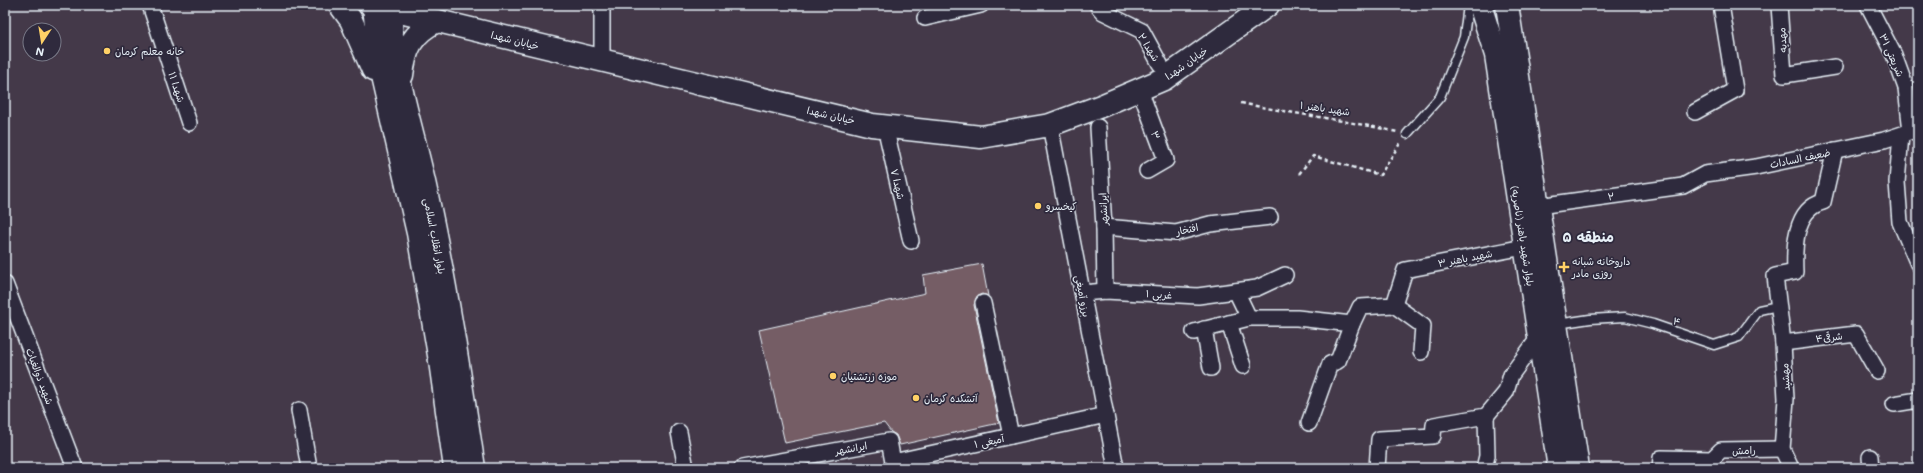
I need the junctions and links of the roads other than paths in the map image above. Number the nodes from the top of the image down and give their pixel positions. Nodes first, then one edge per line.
1 (150, 5) edge
2 (340, 5) edge
3 (602, 5) edge
4 (981, 5) edge
5 (1098, 5) edge
6 (1268, 5) edge
7 (1468, 5) edge
8 (1480, 5) edge
9 (1507, 5) edge
10 (1721, 5) edge
11 (1779, 5) edge
12 (1868, 5) edge
13 (380, 6) edge
14 (440, 13) edge
15 (925, 18) dead end
16 (602, 62) junction
17 (1160, 64) dead end
18 (1834, 67) dead end
19 (1140, 90) junction
20 (394, 96) junction
21 (1695, 112) dead end
22 (189, 123) dead end
23 (1050, 125) junction
24 (885, 126) junction
25 (1098, 127) dead end
26 (1910, 132) edge
27 (1407, 134) road end
28 (1835, 150) junction
29 (409, 158) junction
30 (1147, 171) dead end
31 (1683, 186) joint
32 (1538, 206) junction
33 (1270, 217) dead end
34 (1104, 227) junction
35 (911, 241) dead end
36 (1524, 247) junction
37 (1918, 264) edge
38 (1285, 275) dead end
39 (5, 284) edge
40 (1105, 291) junction
41 (1236, 291) junction
42 (1083, 293) junction
43 (983, 303) dead end
44 (1394, 305) junction
45 (1778, 306) junction
46 (1249, 318) junction
47 (1229, 323) junction
48 (1352, 324) junction
49 (1547, 331) junction
50 (1784, 343) junction
51 (1421, 352) dead end
52 (1243, 366) dead end
53 (1211, 368) dead end
54 (1877, 371) dead end
55 (1918, 400) edge
56 (1894, 404) dead end
57 (299, 410) dead end
58 (1106, 415) junction
59 (1486, 416) junction
60 (1309, 423) dead end
61 (679, 432) dead end
62 (1011, 436) junction
63 (889, 441) joint
64 (1782, 449) junction
65 (1661, 463) edge
66 (789, 464) edge
67 (75, 468) edge
68 (309, 468) edge
69 (455, 468) edge
70 (474, 468) edge
71 (686, 468) edge
72 (742, 468) edge
73 (1116, 468) edge
74 (1377, 468) edge
75 (1484, 468) edge
76 (1559, 468) edge
77 (1578, 468) edge
78 (1791, 468) edge

1 - 22 street, شهدا ۱۱
2 - 20 main road
3 - 16 street
4 - 15 street
5 - 17 street, شهدا ۲
6 - 19 main road, خیابان شهدا
7 - 27 lane
8 - 36 main road, بلوار شهید باهنر (ناصریه)
9 - 32 main road, بلوار شهید باهنر (ناصریه)
10 - 21 street
11 - 18 street, مهدیه
12 - 26 street, شریعتی ۳۱
13 - 14 main road, خیابان شهدا
13 - 20 main road, بلوار انقلاب اسلامی
14 - 16 main road, خیابان شهدا
14 - 20 main road
16 - 24 main road, خیابان شهدا
19 - 23 main road, خیابان شهدا
19 - 30 street, ۳
20 - 29 main road, بلوار انقلاب اسلامی
23 - 24 main road, خیابان شهدا
23 - 42 street, برزو آمیغی
24 - 35 street, شهدا ۷
25 - 34 street, ایرانشهر
26 - 28 street, ضعیف السادات
26 - 37 street, شریعتی ۳۱
28 - 31 street, ضعیف السادات
28 - 45 street, مهشید
29 - 69 main road, بلوار انقلاب اسلامی
29 - 70 main road, بلوار انقلاب اسلامی
31 - 32 street, ۲
32 - 49 main road, بلوار شهید باهنر (ناصریه)
33 - 34 street, افتخار
34 - 40 street, ایرانشهر
36 - 44 street, شهید باهنر ۳
36 - 49 main road, بلوار شهید باهنر (ناصریه)
38 - 41 street, ۱ غربی
39 - 67 street, شهید ذوالغیاث
40 - 41 street, ۱ غربی
40 - 42 street, ۱ غربی
41 - 46 street
42 - 58 street, برزو آمیغی
43 - 62 street
44 - 48 street
44 - 51 street
45 - 49 lane, ۴
45 - 50 street, مهشید
46 - 47 street
46 - 48 street
47 - 52 street
47 - 53 street
48 - 60 street
49 - 59 street
49 - 76 main road, بلوار شهید باهنر (ناصریه)
49 - 77 main road, بلوار شهید باهنر (ناصریه)
50 - 54 street, شرقی۴
50 - 64 street, مهشید
55 - 56 street
57 - 68 street
58 - 62 street, آمیغی ۱
58 - 73 street, برزو آمیغی
59 - 74 street
59 - 75 street
61 - 71 street
62 - 63 street, آمیغی ۱
63 - 66 street, ایرانشهر
64 - 65 street, رامش
64 - 78 street
66 - 72 street, ایرانشهر

